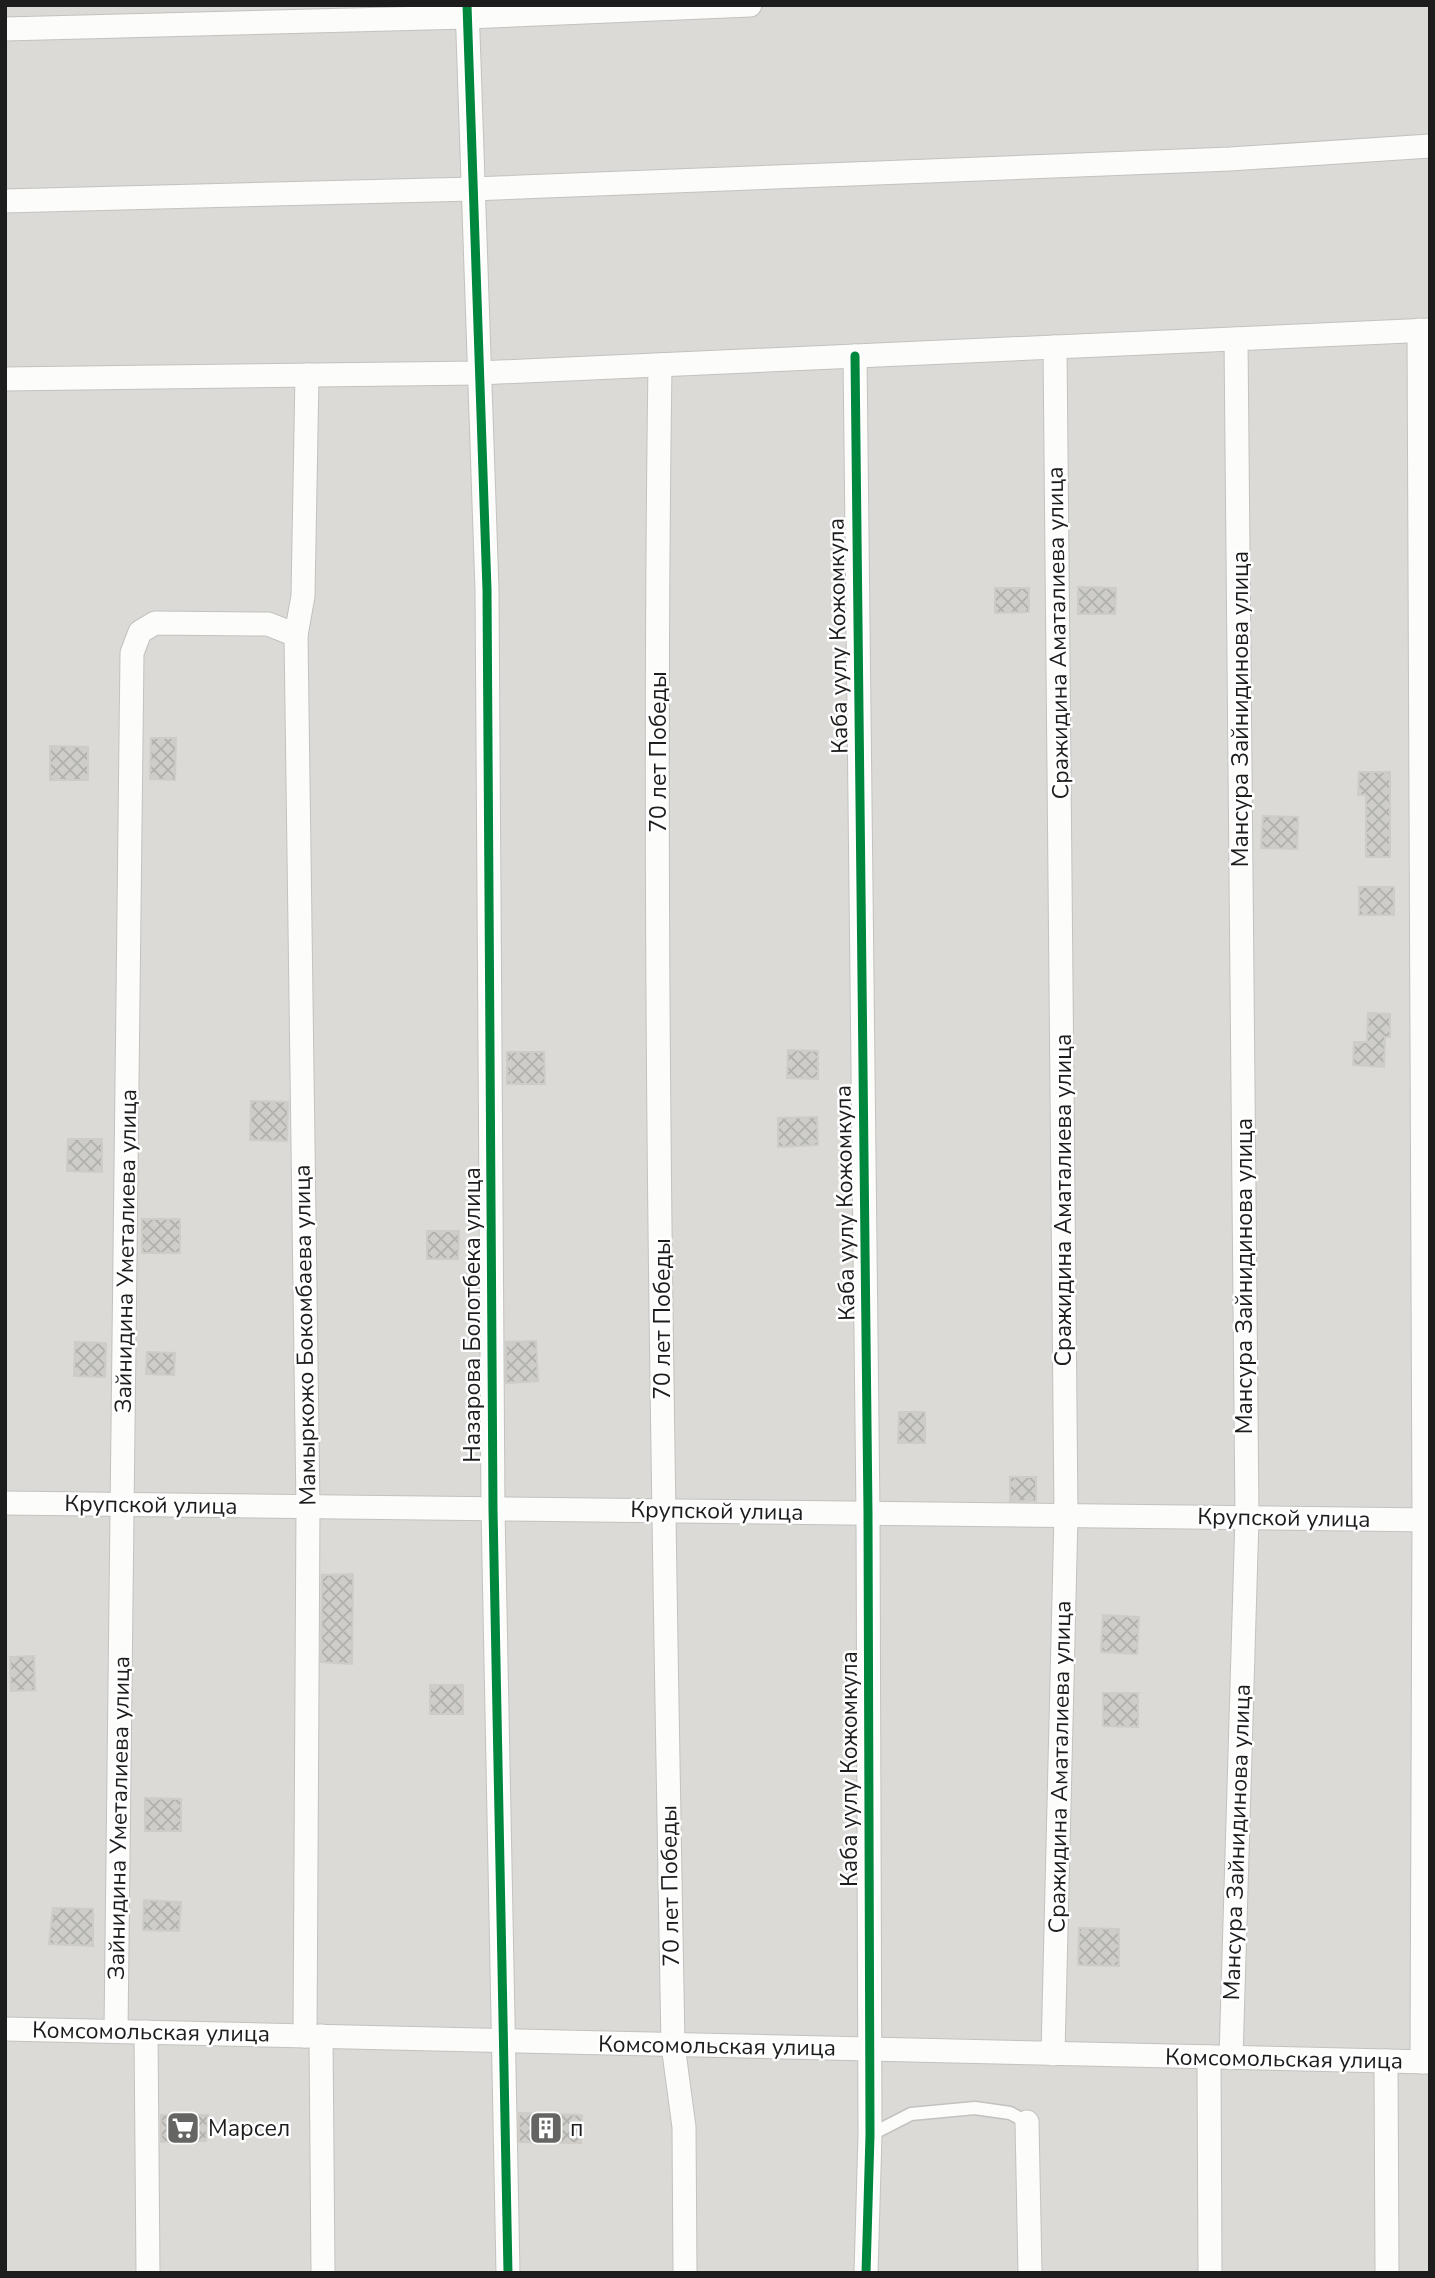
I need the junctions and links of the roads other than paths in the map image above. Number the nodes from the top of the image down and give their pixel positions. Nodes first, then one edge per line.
1 (750, 5) edge
2 (467, 11) edge
3 (5, 29) edge
4 (1430, 146) edge
5 (473, 188) junction
6 (5, 201) edge
7 (1425, 330) edge
8 (1236, 339) junction
9 (1055, 347) junction
10 (855, 356) junction
11 (660, 365) junction
12 (479, 373) junction
13 (307, 375) junction
14 (5, 379) edge
15 (296, 635) junction
16 (5, 1503) edge
17 (123, 1505) junction
18 (308, 1507) junction
19 (493, 1509) junction
20 (663, 1511) junction
21 (868, 1513) junction
22 (1066, 1516) junction
23 (1247, 1517) junction
24 (1427, 1520) edge
25 (5, 2029) edge
26 (116, 2031) junction
27 (146, 2032) junction
28 (313, 2036) junction
29 (502, 2040) junction
30 (673, 2045) junction
31 (869, 2049) junction
32 (1053, 2054) junction
33 (1220, 2057) junction
34 (1386, 2061) junction
35 (1426, 2062) edge
36 (1027, 2122) joint
37 (870, 2135) junction
38 (148, 2273) edge
39 (323, 2273) edge
40 (508, 2273) edge
41 (685, 2273) edge
42 (866, 2273) edge
43 (1030, 2273) edge
44 (1210, 2273) edge
45 (1387, 2273) edge

1 - 2 street
2 - 3 street
2 - 5 street, Назарова Болотбека улица
4 - 5 street
5 - 6 street
5 - 12 street, Назарова Болотбека улица
7 - 8 street
7 - 24 street
8 - 9 street
8 - 23 street, Мансура Зайнидинова улица
9 - 10 street
9 - 22 street, Сражидина Аматалиева улица
10 - 11 street
10 - 21 street, Каба уулу Кожомкула
11 - 12 street
11 - 20 street, 70 лет Победы
12 - 13 street
12 - 19 street, Назарова Болотбека улица
13 - 14 street
13 - 15 street, Мамыркожо Бокомбаева улица
15 - 17 street, Зайнидина Уметалиева улица
15 - 18 street, Мамыркожо Бокомбаева улица
16 - 17 street, Крупской улица
17 - 18 street, Крупской улица
17 - 26 street, Зайнидина Уметалиева улица
18 - 19 street, Крупской улица
18 - 28 street, Мамыркожо Бокомбаева улица
19 - 20 street, Крупской улица
19 - 29 street, Назарова Болотбека улица
20 - 21 street, Крупской улица
20 - 30 street, 70 лет Победы
21 - 22 street, Крупской улица
21 - 31 street, Каба уулу Кожомкула
22 - 23 street, Крупской улица
22 - 32 street, Сражидина Аматалиева улица
23 - 24 street, Крупской улица
23 - 33 street, Мансура Зайнидинова улица
24 - 35 street
25 - 26 street, Комсомольская улица
26 - 27 street, Комсомольская улица
27 - 28 street, Комсомольская улица
27 - 38 street
28 - 29 street, Комсомольская улица
28 - 39 street, Мамыркожо Бокомбаева улица
29 - 30 street, Комсомольская улица
29 - 40 street, Назарова Болотбека улица
30 - 31 street, Комсомольская улица
30 - 41 street, 70 лет Победы
31 - 32 street, Комсомольская улица
31 - 37 street, Каба уулу Кожомкула
32 - 33 street, Комсомольская улица
33 - 34 street, Комсомольская улица
33 - 44 street, Мансура Зайнидинова улица
34 - 35 street, Комсомольская улица
34 - 45 street
36 - 37 lane
36 - 43 street
37 - 42 street, Каба уулу Кожомкула

